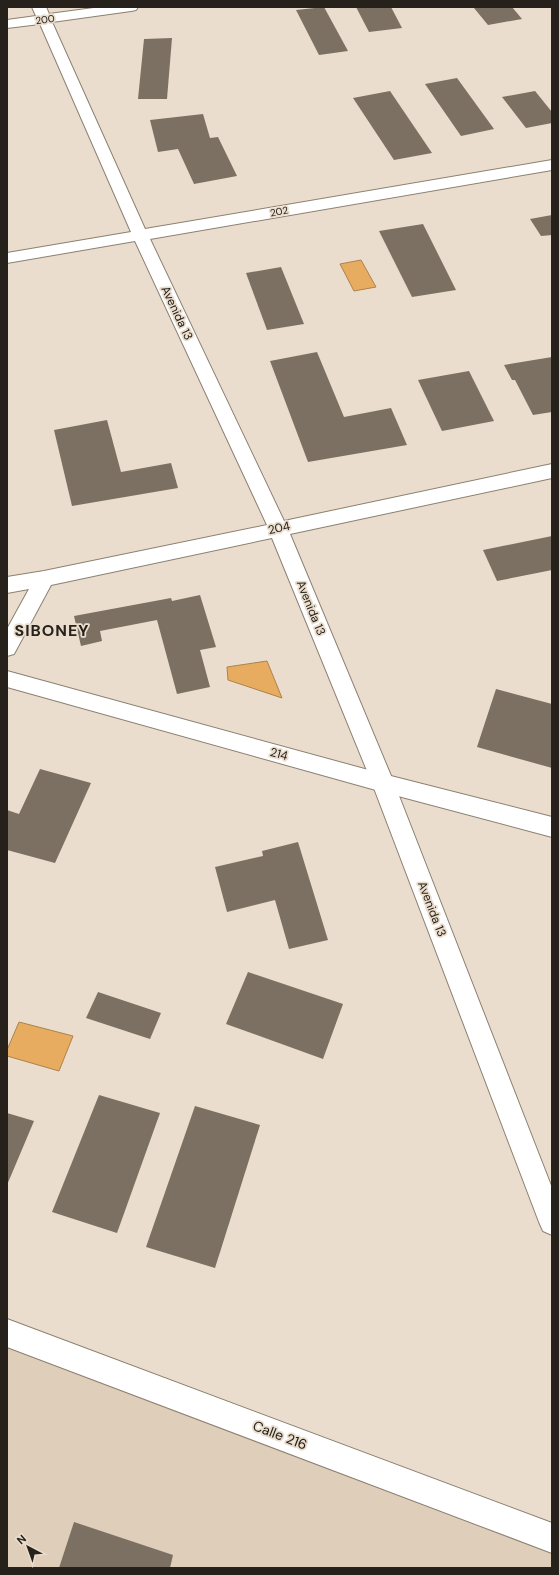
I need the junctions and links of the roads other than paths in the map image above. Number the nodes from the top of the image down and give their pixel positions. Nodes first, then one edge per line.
1 (131, 7) edge
2 (42, 13) edge
3 (7, 24) edge
4 (552, 165) edge
5 (140, 235) junction
6 (7, 258) edge
7 (552, 471) edge
8 (278, 528) junction
9 (44, 578) junction
10 (7, 584) edge
11 (7, 648) edge
12 (7, 679) edge
13 (383, 783) junction
14 (552, 827) edge
15 (552, 1222) edge
16 (7, 1332) edge
17 (552, 1538) edge

1 - 2 street, 200
2 - 3 street, 200
2 - 5 street, Avenida 13
4 - 5 street, 202
5 - 6 street, 202
5 - 8 street, Avenida 13
7 - 8 street, 204
8 - 9 street, 204
8 - 13 street, Avenida 13
9 - 10 street, 204
9 - 11 street
12 - 13 street, 214
13 - 14 street, 214
13 - 15 street, Avenida 13
16 - 17 street, Calle 216

